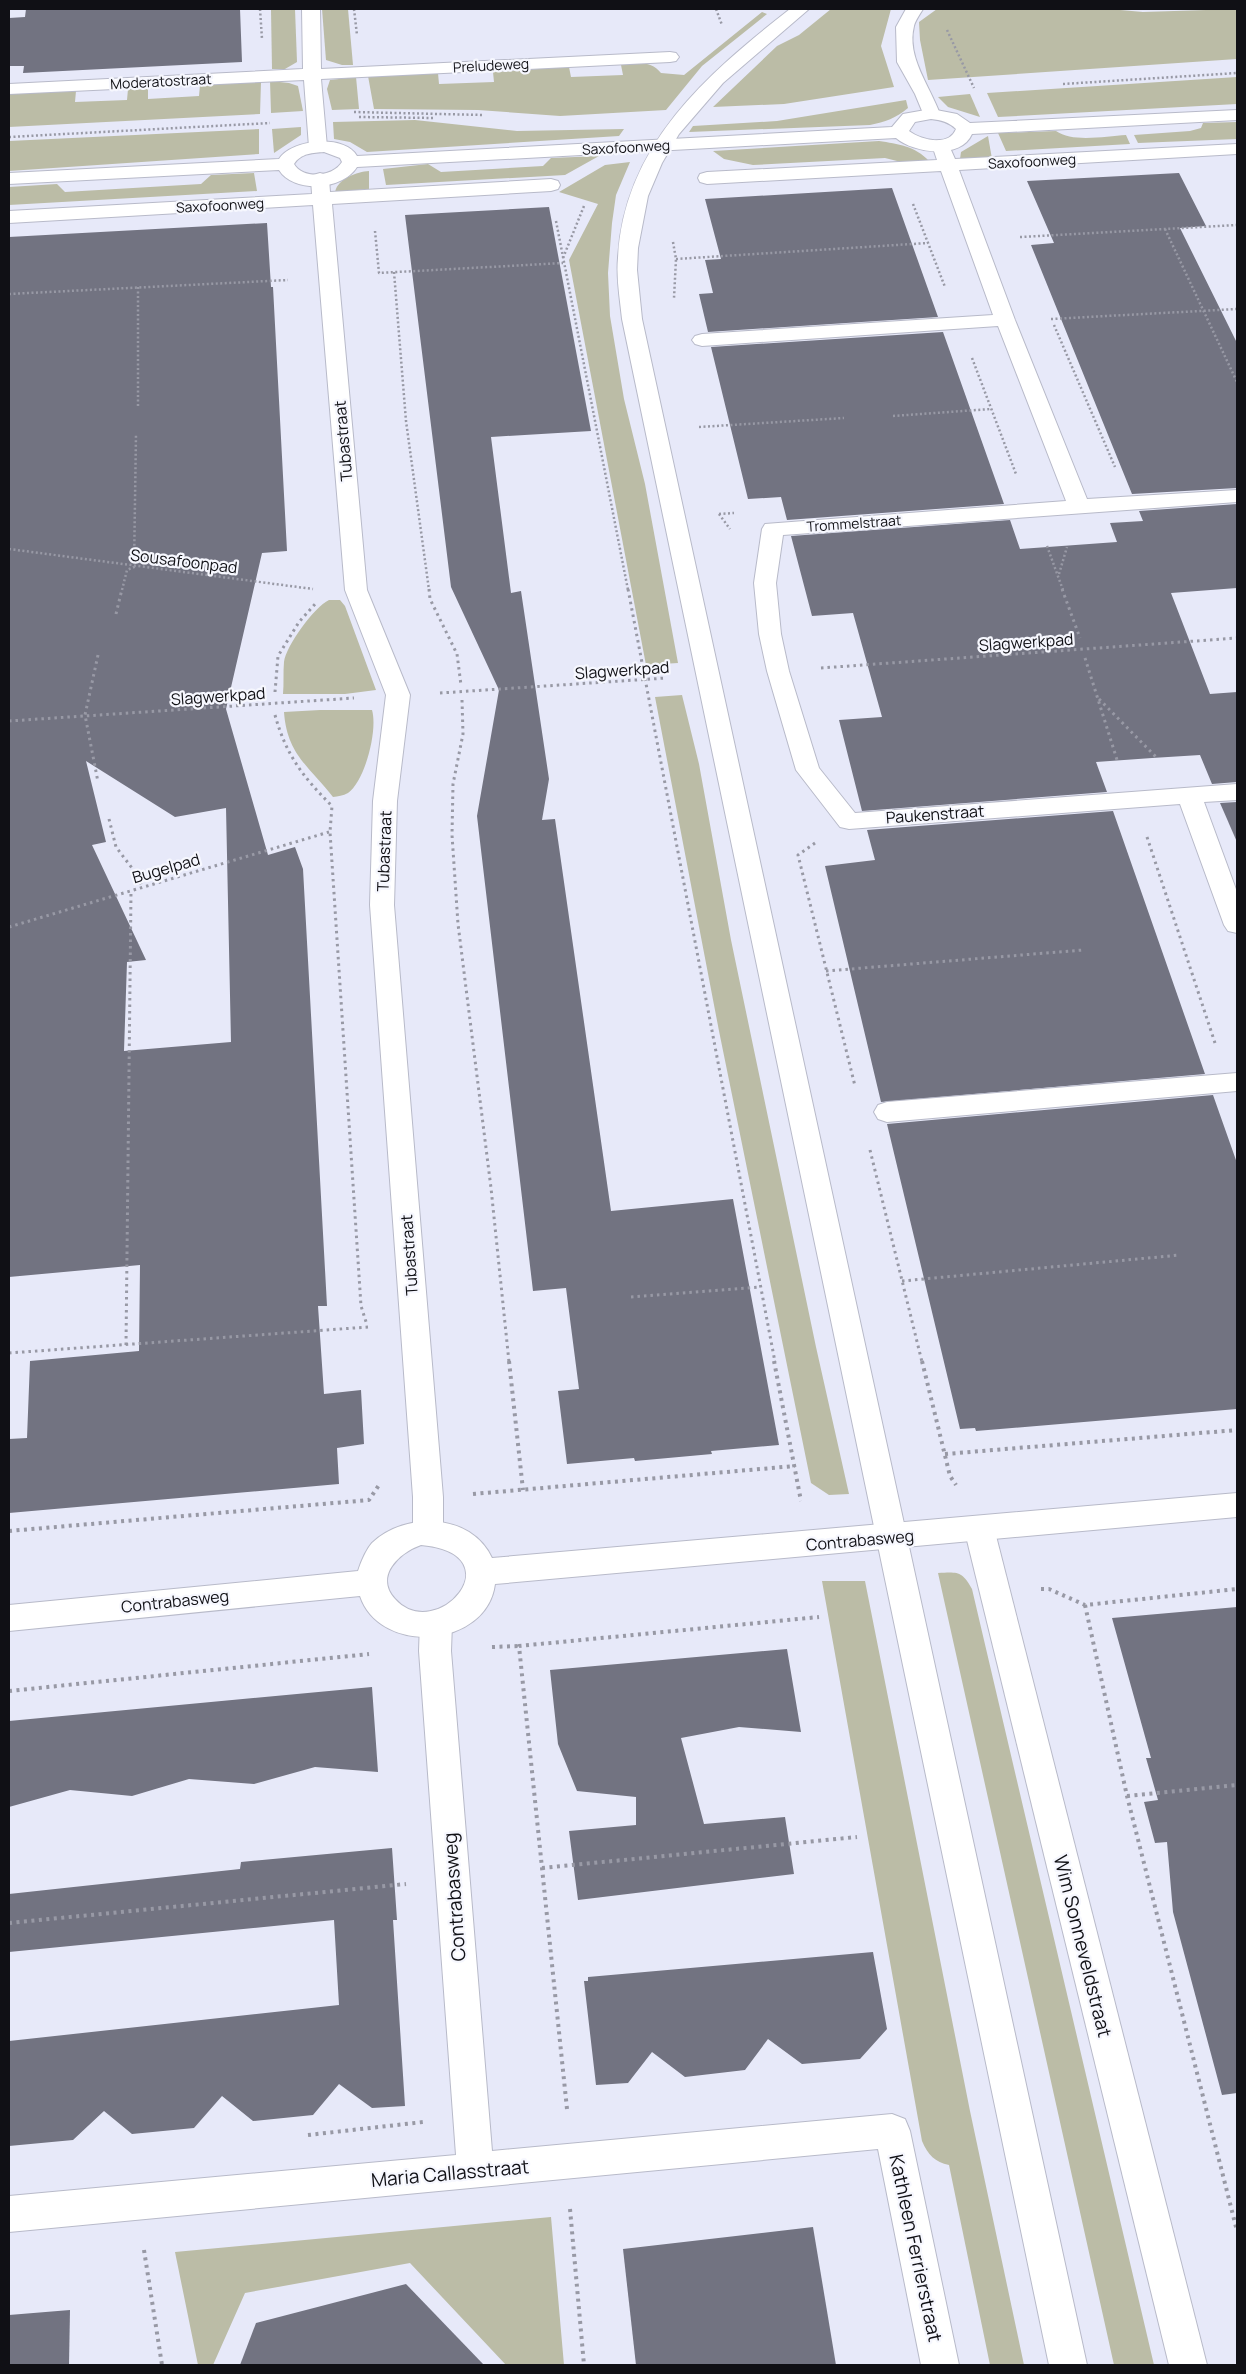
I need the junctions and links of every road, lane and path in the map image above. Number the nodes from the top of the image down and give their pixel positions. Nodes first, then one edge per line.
1 (311, 9) edge
2 (800, 9) edge
3 (914, 9) edge
4 (946, 27) dead end
5 (670, 57) dead end
6 (312, 74) junction
7 (9, 89) edge
8 (930, 114) junction
9 (1237, 115) edge
10 (990, 128) junction
11 (965, 129) junction
12 (900, 132) junction
13 (664, 144) junction
14 (941, 145) junction
15 (318, 147) junction
16 (1237, 149) edge
17 (351, 162) junction
18 (285, 164) junction
19 (949, 166) junction
20 (900, 168) junction
21 (707, 178) dead end
22 (9, 179) edge
23 (321, 189) junction
24 (552, 192) junction
25 (9, 217) edge
26 (1237, 225) edge
27 (1165, 229) junction
28 (928, 243) junction
29 (1023, 246) dead end
30 (676, 259) dead end
31 (563, 261) junction
32 (394, 272) junction
33 (379, 273) dead end
34 (289, 280) dead end
35 (138, 287) junction
36 (9, 294) edge
37 (1237, 309) edge
38 (1204, 311) junction
39 (1005, 320) junction
40 (958, 322) junction
41 (702, 340) dead end
42 (1237, 382) edge
43 (138, 408) dead end
44 (991, 409) junction
45 (893, 416) dead end
46 (844, 418) dead end
47 (699, 427) dead end
48 (136, 434) dead end
49 (1117, 471) dead end
50 (1018, 478) dead end
51 (1237, 496) edge
52 (1079, 506) junction
53 (739, 513) dead end
54 (719, 514) dead end
55 (1069, 540) dead end
56 (1045, 541) dead end
57 (9, 549) edge
58 (134, 567) junction
59 (1058, 575) junction
60 (356, 590) junction
61 (116, 614) dead end
62 (1080, 638) dead end
63 (1237, 638) edge
64 (98, 655) dead end
65 (1085, 658) dead end
66 (778, 671) junction
67 (708, 676) junction
68 (644, 680) junction
69 (461, 685) dead end
70 (398, 695) junction
71 (1097, 697) junction
72 (462, 700) dead end
73 (85, 715) junction
74 (275, 715) dead end
75 (9, 721) edge
76 (1163, 764) dead end
77 (1121, 770) dead end
78 (98, 782) dead end
79 (1237, 792) edge
80 (1189, 795) junction
81 (109, 819) dead end
82 (849, 821) junction
83 (1144, 830) dead end
84 (330, 832) junction
85 (824, 842) dead end
86 (814, 843) junction
87 (142, 887) junction
88 (131, 891) junction
89 (1237, 925) edge
90 (9, 927) edge
91 (1084, 950) dead end
92 (826, 971) junction
93 (1216, 1048) dead end
94 (1237, 1082) edge
95 (857, 1095) dead end
96 (887, 1112) dead end
97 (868, 1142) dead end
98 (1180, 1256) dead end
99 (902, 1281) junction
100 (760, 1287) junction
101 (631, 1297) dead end
102 (368, 1327) junction
103 (369, 1337) dead end
104 (126, 1345) junction
105 (9, 1353) edge
106 (1237, 1430) edge
107 (945, 1454) junction
108 (795, 1466) junction
109 (379, 1475) dead end
110 (523, 1490) junction
111 (472, 1494) dead end
112 (1237, 1505) edge
113 (802, 1506) dead end
114 (979, 1528) junction
115 (9, 1531) edge
116 (428, 1532) junction
117 (891, 1537) junction
118 (482, 1572) junction
119 (371, 1582) junction
120 (1031, 1588) dead end
121 (1237, 1589) edge
122 (1085, 1605) junction
123 (819, 1617) dead end
124 (9, 1618) edge
125 (436, 1623) junction
126 (519, 1646) junction
127 (489, 1647) dead end
128 (375, 1654) dead end
129 (9, 1692) edge
130 (1237, 1785) edge
131 (1126, 1796) junction
132 (857, 1837) dead end
133 (542, 1868) junction
134 (410, 1884) dead end
135 (9, 1923) edge
136 (567, 2109) dead end
137 (892, 2131) joint
138 (475, 2171) junction
139 (569, 2198) dead end
140 (138, 2202) junction
141 (9, 2214) edge
142 (1237, 2231) edge
143 (162, 2365) edge
144 (584, 2365) edge
145 (940, 2365) edge
146 (1068, 2365) edge
147 (1188, 2365) edge

1 - 6 street
2 - 13 street
3 - 8 street
4 - 10 path
5 - 6 street, Preludeweg
6 - 7 street, Moderatostraat
6 - 15 street
8 - 11 street
8 - 12 street
9 - 10 street
10 - 11 street
11 - 14 street
12 - 13 street, Saxofoonweg
12 - 14 street
13 - 17 street, Saxofoonweg
13 - 67 street
14 - 19 street
15 - 17 street
15 - 18 street
16 - 19 street, Saxofoonweg
17 - 23 street
18 - 22 street
18 - 23 street
19 - 20 street, Saxofoonweg
19 - 39 street
20 - 21 street, Saxofoonweg
20 - 28 path
23 - 24 street, Saxofoonweg
23 - 25 street, Saxofoonweg
23 - 60 street, Tubastraat
24 - 31 path
24 - 31 path
26 - 27 path
27 - 29 path
27 - 38 path
28 - 30 path
28 - 40 path
31 - 32 path
31 - 68 path
32 - 33 path
32 - 69 path
34 - 35 path
35 - 36 path
35 - 43 path
37 - 38 path
38 - 42 path
38 - 49 path
39 - 40 street
39 - 52 street
40 - 41 street
40 - 44 path
44 - 45 path
44 - 50 path
46 - 47 path
48 - 58 path
51 - 52 street, Trommelstraat
52 - 66 street, Trommelstraat
53 - 54 path
55 - 59 path
56 - 59 path
57 - 58 path, Sousafoonpad
58 - 60 path, Sousafoonpad
58 - 61 path
59 - 62 path
60 - 70 street, Tubastraat
63 - 66 path, Slagwerkpad
64 - 73 path
65 - 71 path
66 - 82 street
67 - 68 path, Slagwerkpad
67 - 117 street
68 - 70 path, Slagwerkpad
68 - 100 path
70 - 73 path, Slagwerkpad
70 - 116 street, Tubastraat
71 - 76 path
71 - 77 path
72 - 110 path
73 - 75 path, Slagwerkpad
73 - 78 path
74 - 84 path
79 - 80 street, Paukenstraat
80 - 82 street, Paukenstraat
80 - 89 street
81 - 87 path
82 - 86 path
83 - 93 path
84 - 87 path, Bugelpad
84 - 102 path
85 - 86 path
86 - 92 path
87 - 88 path, Bugelpad
88 - 90 path, Bugelpad
88 - 104 path
91 - 92 path
92 - 95 path
94 - 96 street
97 - 99 path
98 - 99 path
99 - 107 path
100 - 101 path
100 - 108 path
102 - 103 path
102 - 104 path
104 - 105 path
106 - 107 path
107 - 114 path
108 - 110 path
108 - 113 path
109 - 115 path
110 - 111 path
112 - 114 street, Contrabasweg
114 - 117 street, Contrabasweg
114 - 147 street, Wim Sonneveldstraat
116 - 118 street
116 - 119 street
117 - 118 street, Contrabasweg
117 - 146 street
118 - 125 street
119 - 124 street, Contrabasweg
119 - 125 street
120 - 122 path
121 - 122 path
122 - 131 path
123 - 126 path
125 - 138 street, Contrabasweg
126 - 127 path
126 - 133 path
128 - 129 path
130 - 131 path
131 - 142 path
132 - 133 path
133 - 136 path
134 - 135 path
137 - 138 street, Maria Callasstraat
137 - 145 street, Kathleen Ferrierstraat
138 - 140 street, Maria Callasstraat
139 - 144 path
140 - 141 street, Maria Callasstraat
140 - 143 path

